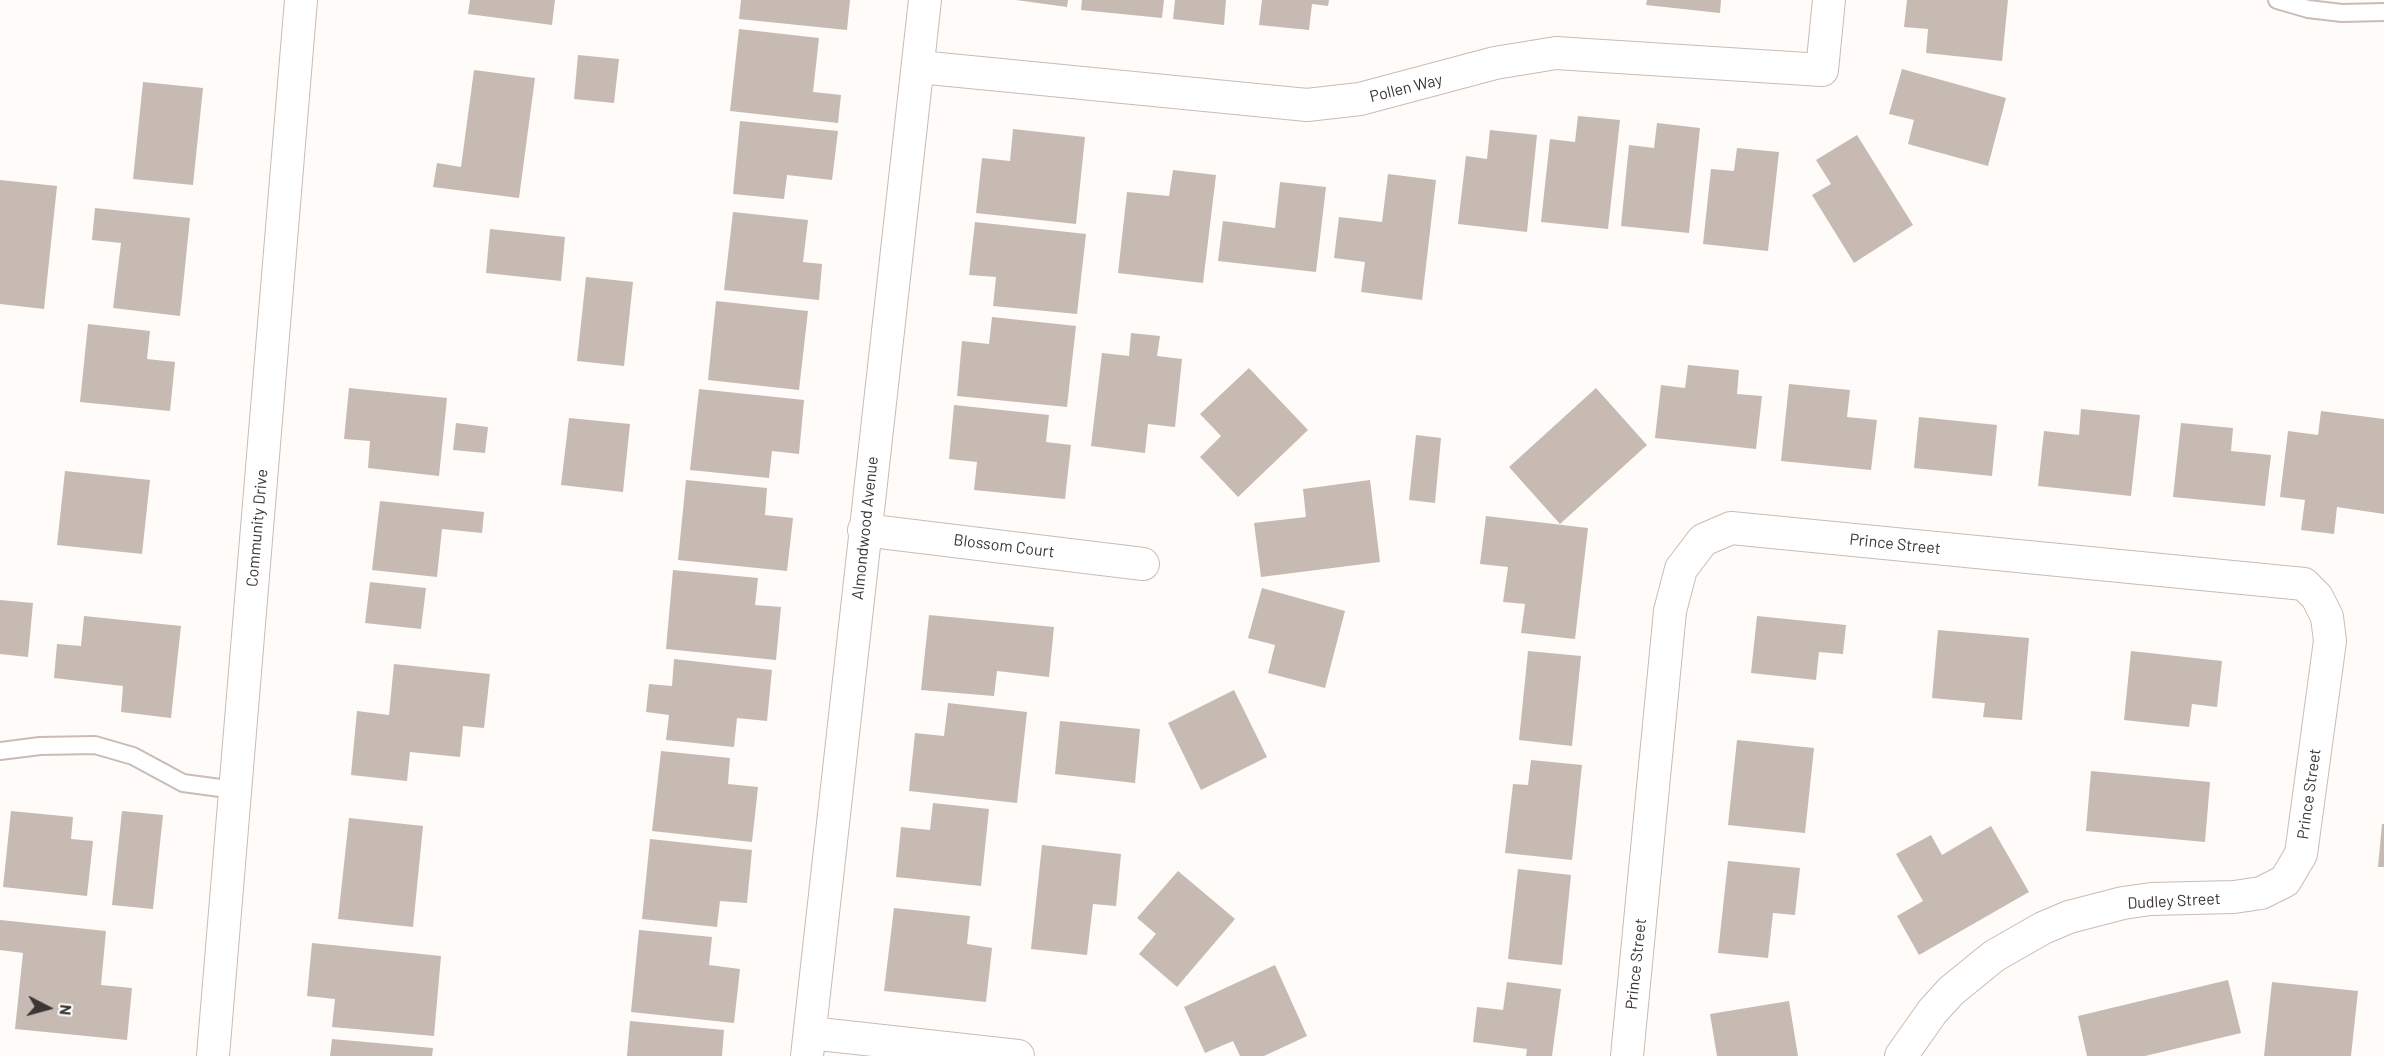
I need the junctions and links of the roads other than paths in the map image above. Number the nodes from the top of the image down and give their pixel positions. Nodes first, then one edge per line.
1 (301, 0) edge
2 (925, 0) edge
3 (1829, 0) edge
4 (2277, 0) edge
5 (2384, 12) edge
6 (919, 67) junction
7 (864, 530) junction
8 (1143, 564) dead end
9 (0, 751) edge
10 (236, 790) junction
11 (2285, 881) joint
12 (808, 1045) edge
13 (213, 1056) edge
14 (1018, 1056) edge
15 (1627, 1056) edge
16 (1901, 1056) edge

1 - 10 street, Community Drive
2 - 6 street, Almondwood Avenue
3 - 6 street, Pollen Way
4 - 5 lane
6 - 7 street, Almondwood Avenue
7 - 8 street, Blossom Court
7 - 12 street, Almondwood Avenue
9 - 10 lane
10 - 13 street, Community Drive
11 - 15 street, Prince Street
11 - 16 street, Dudley Street
12 - 14 street

